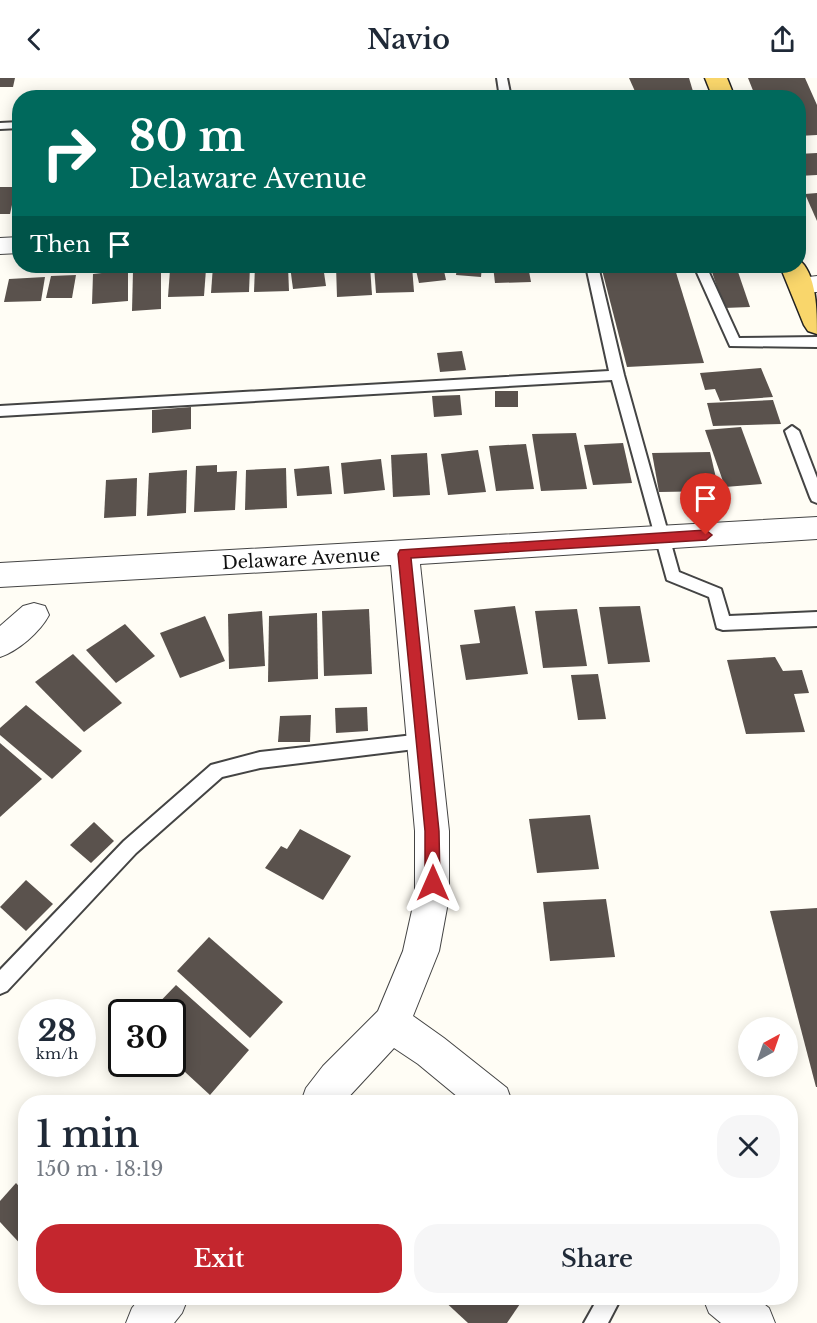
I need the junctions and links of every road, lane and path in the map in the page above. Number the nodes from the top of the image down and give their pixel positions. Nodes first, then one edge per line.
1 (594, 273) edge
2 (703, 273) edge
3 (803, 278) edge
4 (817, 325) edge
5 (817, 342) edge
6 (617, 375) junction
7 (0, 411) edge
8 (792, 431) dead end
9 (817, 496) edge
10 (817, 528) edge
11 (662, 537) junction
12 (405, 554) junction
13 (0, 574) edge
14 (49, 594) junction
15 (817, 619) edge
16 (0, 644) edge
17 (423, 741) junction
18 (0, 984) edge
19 (391, 1024) junction
20 (325, 1095) edge
21 (484, 1095) edge
22 (161, 1305) edge
23 (606, 1305) edge
24 (732, 1305) edge
25 (147, 1323) edge
26 (595, 1323) edge
27 (754, 1323) edge

1 - 6 lane
2 - 5 lane
3 - 4 main road
6 - 7 lane
6 - 11 lane
8 - 9 lane
10 - 11 street, Delaware Avenue
11 - 12 street, Delaware Avenue
11 - 15 lane
12 - 14 street, Delaware Avenue
12 - 17 street
13 - 14 street, Delaware Avenue
14 - 16 street
17 - 18 lane
17 - 19 street
19 - 20 street
19 - 21 street
22 - 25 street
23 - 26 lane
24 - 27 street

